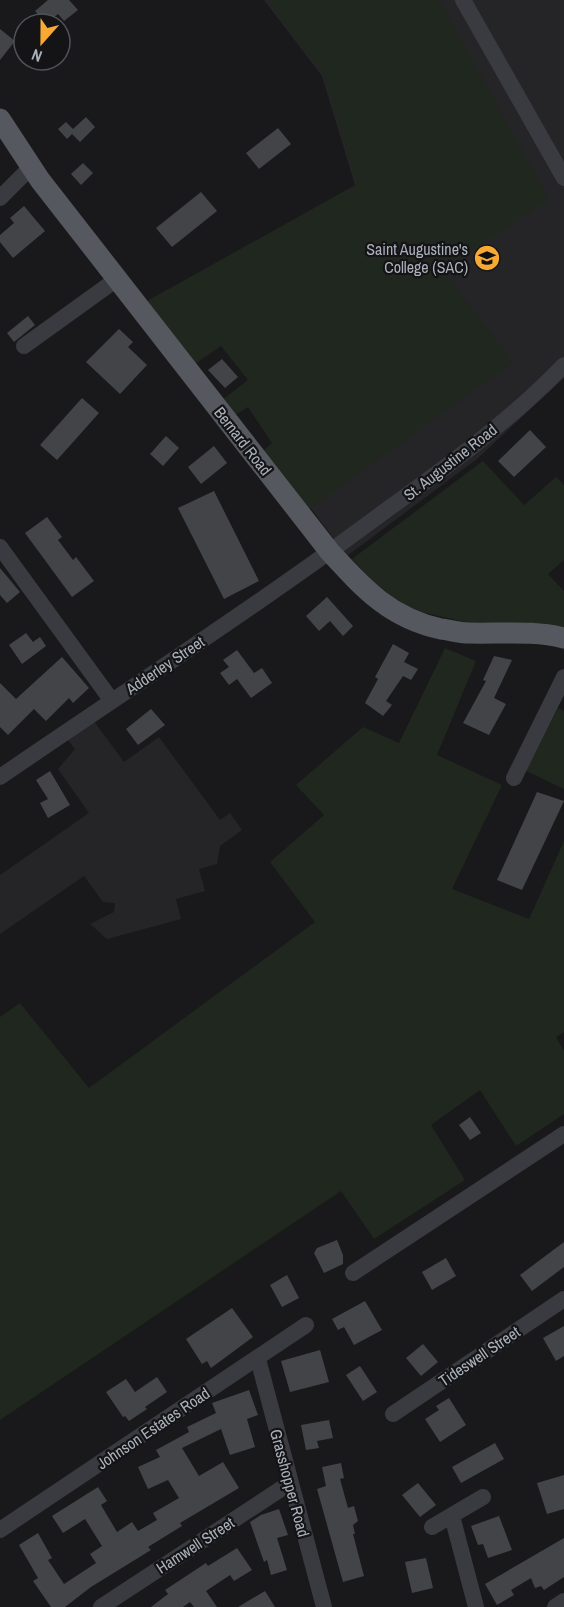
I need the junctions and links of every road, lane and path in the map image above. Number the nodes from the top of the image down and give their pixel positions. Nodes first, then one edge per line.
1 (463, 0) edge
2 (0, 119) edge
3 (31, 167) junction
4 (564, 178) edge
5 (0, 198) edge
6 (117, 279) junction
7 (24, 346) dead end
8 (564, 365) edge
9 (0, 547) edge
10 (330, 552) junction
11 (564, 638) edge
12 (564, 677) edge
13 (112, 701) junction
14 (2, 772) edge
15 (514, 778) dead end
16 (564, 1134) edge
17 (354, 1273) dead end
18 (564, 1299) edge
19 (306, 1325) dead end
20 (258, 1359) junction
21 (393, 1414) dead end
22 (290, 1483) junction
23 (483, 1497) dead end
24 (452, 1516) junction
25 (432, 1527) dead end
26 (0, 1530) edge
27 (564, 1601) edge
28 (101, 1607) edge
29 (324, 1607) edge
30 (476, 1607) edge
31 (555, 1607) edge

1 - 4 street
2 - 3 main road, Bernard Road
3 - 5 street
3 - 6 main road, Bernard Road
6 - 7 street
6 - 10 main road, Bernard Road
8 - 10 street, St. Augustine Road
9 - 13 street
10 - 11 main road, Bernard Road
10 - 13 street, Adderley Street
12 - 15 street
13 - 14 street, Adderley Street
16 - 17 street
18 - 21 street, Tideswell Street
19 - 20 street, Johnson Estates Road
20 - 22 street, Grasshopper Road
20 - 26 street, Johnson Estates Road
22 - 28 street, Hamwell Street
22 - 29 street, Grasshopper Road
23 - 24 street
24 - 25 street
24 - 30 street
27 - 31 street

